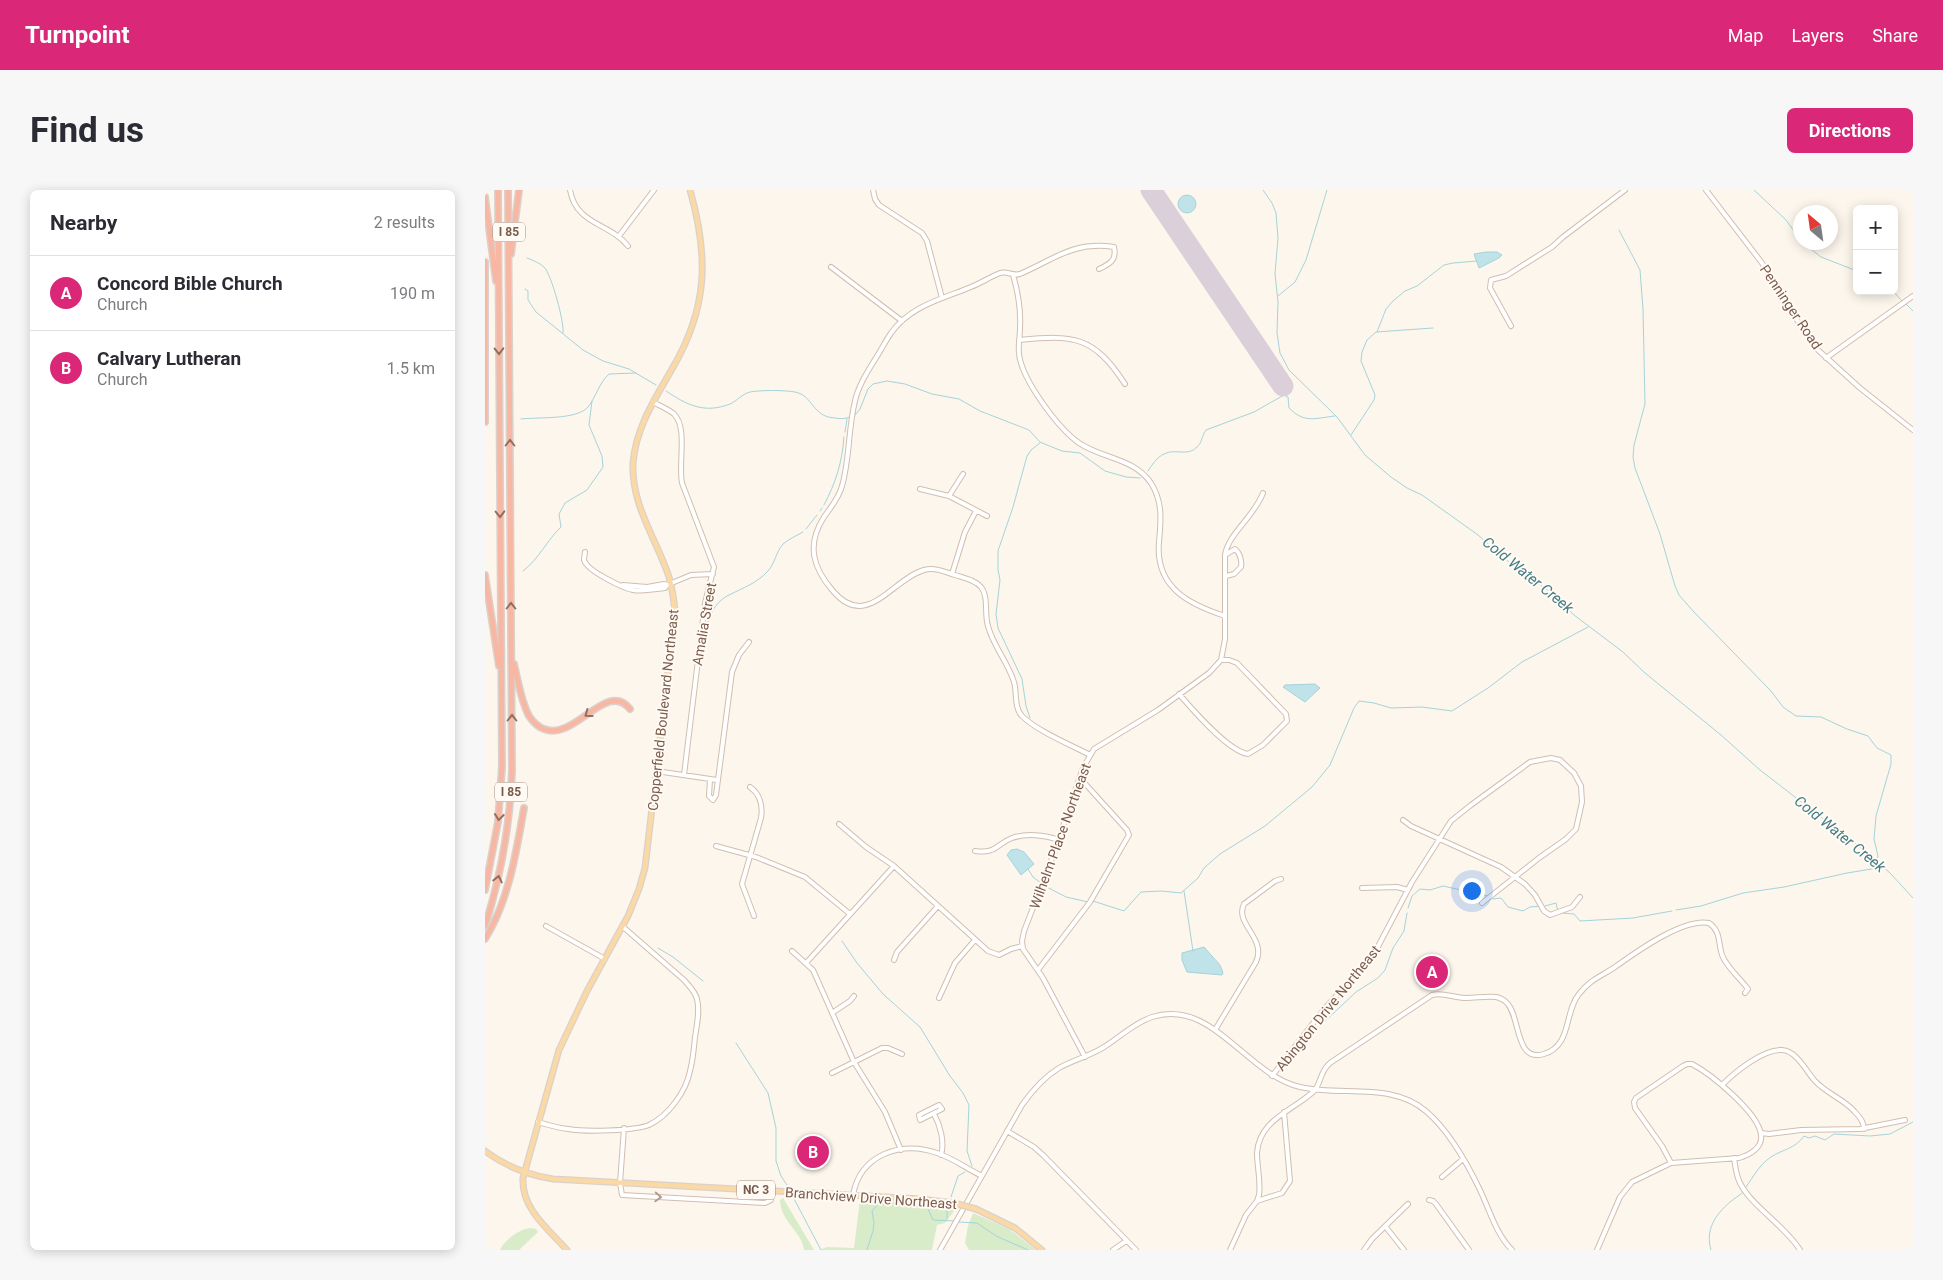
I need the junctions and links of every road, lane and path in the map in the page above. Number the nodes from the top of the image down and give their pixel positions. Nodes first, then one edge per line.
1 (498, 190) edge
2 (508, 190) edge
3 (519, 190) edge
4 (570, 190) edge
5 (654, 190) edge
6 (690, 190) edge
7 (873, 190) edge
8 (1625, 190) edge
9 (1714, 190) edge
10 (1707, 191) edge
11 (485, 197) edge
12 (619, 236) junction
13 (629, 246) dead end
14 (485, 262) edge
15 (831, 266) dead end
16 (1099, 269) dead end
17 (509, 275) junction
18 (1013, 275) junction
19 (1913, 296) edge
20 (942, 298) junction
21 (498, 302) junction
22 (902, 321) junction
23 (1511, 326) dead end
24 (1019, 340) junction
25 (1826, 358) junction
26 (1125, 384) dead end
27 (653, 402) junction
28 (485, 422) edge
29 (1913, 430) edge
30 (963, 474) dead end
31 (920, 490) dead end
32 (1263, 493) dead end
33 (949, 496) junction
34 (976, 511) junction
35 (987, 516) dead end
36 (585, 552) dead end
37 (1225, 555) junction
38 (713, 574) junction
39 (952, 574) junction
40 (485, 575) edge
41 (1225, 576) junction
42 (669, 585) junction
43 (1225, 616) junction
44 (749, 642) dead end
45 (511, 655) junction
46 (1221, 660) junction
47 (502, 681) junction
48 (1179, 694) junction
49 (630, 709) dead end
50 (1089, 755) junction
51 (657, 771) junction
52 (684, 775) junction
53 (1080, 778) junction
54 (710, 779) junction
55 (717, 780) junction
56 (750, 787) dead end
57 (525, 808) dead end
58 (1403, 820) dead end
59 (839, 824) dead end
60 (1059, 840) junction
61 (1439, 840) junction
62 (716, 846) dead end
63 (975, 851) dead end
64 (751, 855) junction
65 (894, 866) junction
66 (1516, 876) junction
67 (1281, 880) dead end
68 (1362, 888) dead end
69 (485, 890) edge
70 (1408, 890) junction
71 (1580, 896) dead end
72 (1482, 903) dead end
73 (938, 906) junction
74 (850, 914) junction
75 (754, 916) dead end
76 (485, 926) edge
77 (546, 926) dead end
78 (622, 926) junction
79 (485, 939) edge
80 (975, 940) junction
81 (1022, 946) junction
82 (792, 951) dead end
83 (605, 958) junction
84 (895, 960) dead end
85 (806, 963) junction
86 (1038, 970) junction
87 (1745, 993) dead end
88 (854, 996) dead end
89 (939, 998) dead end
90 (832, 1013) junction
91 (1215, 1030) junction
92 (902, 1054) dead end
93 (1085, 1057) junction
94 (854, 1062) junction
95 (832, 1073) dead end
96 (1272, 1076) junction
97 (1722, 1085) junction
98 (1315, 1090) junction
99 (1284, 1112) junction
100 (934, 1114) junction
101 (1905, 1120) dead end
102 (538, 1122) junction
103 (623, 1128) junction
104 (1864, 1129) junction
105 (1007, 1131) junction
106 (1761, 1133) junction
107 (901, 1150) junction
108 (485, 1151) edge
109 (941, 1155) junction
110 (1734, 1158) junction
111 (1463, 1159) junction
112 (1671, 1163) junction
113 (524, 1173) junction
114 (982, 1176) junction
115 (1442, 1177) dead end
116 (620, 1183) junction
117 (771, 1192) junction
118 (853, 1195) junction
119 (1429, 1200) dead end
120 (1257, 1201) junction
121 (1408, 1204) dead end
122 (1385, 1226) junction
123 (1126, 1240) junction
124 (567, 1250) edge
125 (940, 1250) edge
126 (1042, 1250) edge
127 (1113, 1250) edge
128 (1136, 1250) edge
129 (1230, 1250) edge
130 (1364, 1250) edge
131 (1404, 1250) edge
132 (1469, 1250) edge
133 (1512, 1250) edge
134 (1597, 1250) edge
135 (1800, 1250) edge

1 - 21 highway, I 85
2 - 17 highway, I 85
3 - 17 highway
4 - 12 street
5 - 12 street
6 - 27 main road, Copperfield Boulevard Northeast
7 - 20 street
8 - 23 street
9 - 10 street
10 - 25 street, Penninger Road
11 - 21 highway
12 - 13 street
14 - 28 highway
15 - 22 street
16 - 18 street
45 -> 17 highway, I 85
18 - 20 street
18 - 24 street
19 - 25 street
20 - 22 street
21 -> 47 highway, I 85
22 - 39 street
24 - 26 street
24 - 43 street
25 - 29 street, Penninger Road
27 - 38 street, Amalia Street
27 - 42 main road, Copperfield Boulevard Northeast
30 - 33 street
31 - 33 street
32 - 37 street
33 - 34 street
34 - 35 street
34 - 39 street
36 - 42 street
37 - 41 street
37 - 41 street
38 - 42 street
38 - 52 street, Amalia Street
39 - 50 street
40 - 47 highway
41 - 43 street
42 - 51 main road, Copperfield Boulevard Northeast
43 - 46 street
44 - 55 street
49 -> 45 highway
76 -> 45 highway, I 85
46 - 48 street, Wilhelm Place Northeast
46 - 48 street
47 -> 69 highway, I 85
48 - 50 street, Wilhelm Place Northeast
50 - 53 street, Wilhelm Place Northeast
51 - 52 street
51 - 78 main road, Copperfield Boulevard Northeast
52 - 54 street
53 - 60 street, Wilhelm Place Northeast
53 - 86 street
54 - 55 street
54 - 55 street
56 - 64 street
57 - 79 highway
58 - 61 street
59 - 65 street
60 - 63 street
60 - 81 street, Wilhelm Place Northeast
61 - 66 street
61 - 66 street, Abington Drive Northeast
61 - 70 street, Abington Drive Northeast
62 - 64 street
64 - 74 street
64 - 75 street
65 - 73 street
65 - 74 street
66 - 71 street
66 - 72 street
67 - 91 street
68 - 70 street
70 - 96 street, Abington Drive Northeast
73 - 80 street
73 - 84 street
74 - 85 street
77 - 83 street
78 - 83 main road, Copperfield Boulevard Northeast
78 - 103 street
80 - 81 street
80 - 89 street
81 - 86 street
82 - 85 street
83 - 102 main road, Copperfield Boulevard Northeast
85 - 90 street
86 - 93 street
87 - 98 street
88 - 90 street
90 - 94 street
91 - 93 street
91 - 96 street
92 - 94 street
93 - 105 street
94 - 95 street
94 - 107 street
96 - 98 street
97 - 104 street
97 - 106 street
97 - 112 street
98 - 99 street
98 - 111 street
99 - 120 street
99 - 120 street
100 - 100 street
100 - 109 street
101 - 104 street
102 - 103 street
102 - 113 main road, Copperfield Boulevard Northeast
103 - 116 street
104 - 106 street
105 - 114 street
105 - 123 street
106 - 110 street
107 - 109 street
107 - 118 street
108 - 113 main road, Branchview Drive Northeast / NC 3
109 - 114 street
110 - 112 street
110 - 135 street
111 - 115 street
111 - 133 street
112 - 134 street
113 - 116 main road, Branchview Drive Northeast / NC 3
113 - 124 main road, Copperfield Boulevard Northeast
114 - 125 street
116 - 117 main road, Branchview Drive Northeast / NC 3
116 -> 117 street
117 - 118 main road, Branchview Drive Northeast / NC 3
118 - 126 main road, Branchview Drive Northeast / NC 3, bridge
119 - 132 street
120 - 129 street
121 - 122 street
122 - 130 street
122 - 131 street
123 - 127 street
123 - 128 street

